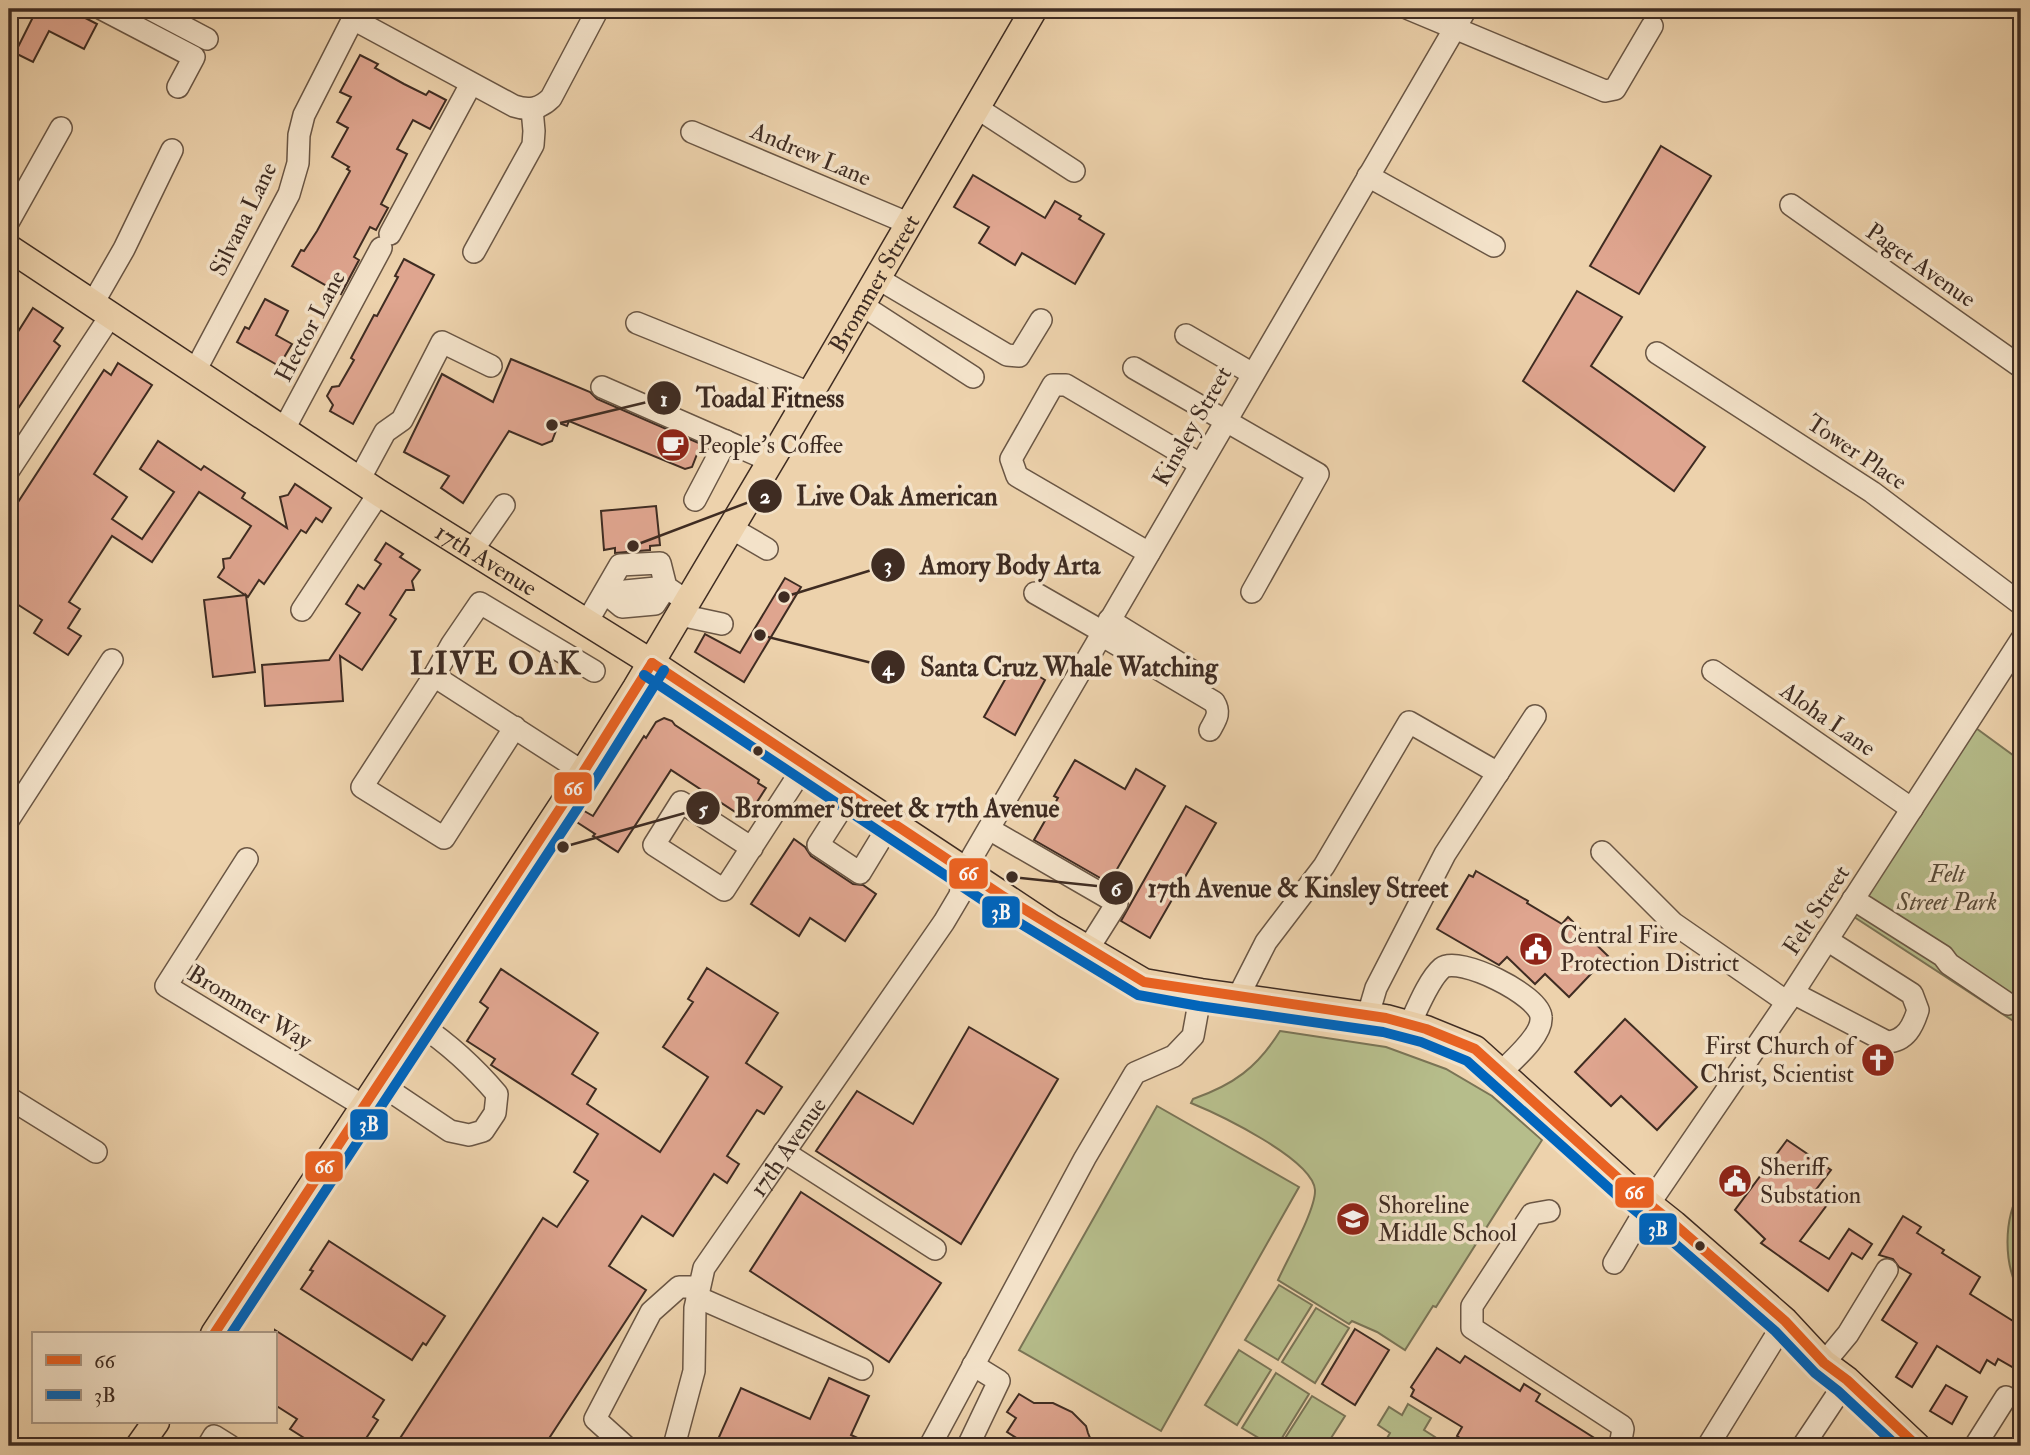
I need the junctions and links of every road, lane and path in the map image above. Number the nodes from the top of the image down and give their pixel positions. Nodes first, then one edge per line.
1 (102, 9) edge
2 (150, 9) edge
3 (598, 9) edge
4 (1034, 9) edge
5 (1409, 9) edge
6 (356, 14) edge
7 (1461, 18) edge
8 (1652, 26) dead end
9 (206, 39) dead end
10 (471, 84) junction
11 (178, 87) dead end
12 (977, 108) junction
13 (532, 109) junction
14 (61, 128) dead end
15 (692, 132) dead end
16 (172, 150) dead end
17 (1074, 171) dead end
18 (1368, 176) junction
19 (1791, 205) dead end
20 (9, 221) edge
21 (909, 223) junction
22 (1494, 246) dead end
23 (9, 248) edge
24 (474, 252) dead end
25 (877, 278) junction
26 (862, 305) junction
27 (102, 309) junction
28 (1041, 320) dead end
29 (638, 323) dead end
30 (1186, 335) dead end
31 (1657, 353) dead end
32 (491, 366) dead end
33 (1134, 368) dead end
34 (2021, 368) edge
35 (195, 371) junction
36 (1253, 374) junction
37 (973, 377) dead end
38 (602, 387) dead end
39 (810, 393) junction
40 (1226, 422) junction
41 (284, 429) junction
42 (726, 441) junction
43 (771, 461) junction
44 (1200, 464) junction
45 (9, 470) edge
46 (370, 486) junction
47 (695, 499) dead end
48 (504, 505) dead end
49 (731, 528) junction
50 (767, 549) dead end
51 (472, 551) junction
52 (1149, 553) junction
53 (666, 587) junction
54 (1252, 592) dead end
55 (605, 593) junction
56 (1035, 593) dead end
57 (2021, 604) edge
58 (684, 609) junction
59 (302, 610) dead end
60 (587, 622) junction
61 (722, 624) dead end
62 (1104, 629) junction
63 (2021, 640) edge
64 (113, 660) dead end
65 (652, 663) junction
66 (594, 671) dead end
67 (1713, 671) dead end
68 (434, 676) junction
69 (1205, 679) dead end
70 (1535, 716) dead end
71 (515, 727) junction
72 (1210, 730) dead end
73 (805, 765) junction
74 (583, 772) junction
75 (1498, 773) junction
76 (850, 795) junction
77 (1912, 809) junction
78 (9, 820) edge
79 (891, 822) junction
80 (989, 829) junction
81 (752, 848) junction
82 (1602, 852) dead end
83 (247, 859) dead end
84 (964, 871) junction
85 (1853, 900) junction
86 (1827, 940) junction
87 (1088, 949) junction
88 (1201, 992) junction
89 (1238, 997) junction
90 (1790, 998) junction
91 (2008, 1004) dead end
92 (1368, 1015) junction
93 (419, 1024) junction
94 (1410, 1024) junction
95 (1501, 1072) junction
96 (380, 1084) junction
97 (9, 1098) edge
98 (365, 1107) junction
99 (96, 1152) dead end
100 (784, 1152) junction
101 (1649, 1204) junction
102 (1549, 1211) dead end
103 (935, 1249) dead end
104 (1614, 1262) dead end
105 (1887, 1270) dead end
106 (698, 1292) junction
107 (1785, 1321) junction
108 (215, 1332) edge
109 (1824, 1363) junction
110 (973, 1365) junction
111 (862, 1369) dead end
112 (1847, 1380) junction
113 (2006, 1397) dead end
114 (155, 1424) edge
115 (1621, 1436) edge
116 (139, 1446) edge
117 (208, 1446) edge
118 (230, 1446) edge
119 (625, 1446) edge
120 (674, 1446) edge
121 (930, 1446) edge
122 (968, 1446) edge
123 (1708, 1446) edge
124 (1803, 1446) edge
125 (1917, 1446) edge
126 (1975, 1446) edge

1 - 11 street
2 - 9 street
3 - 13 street
4 - 12 main road, Brommer Street
5 - 7 street
6 - 10 street
6 - 35 street, Silvana Lane
7 - 8 street
7 - 18 street, Kinsley Street
10 - 13 street
10 - 41 street, Hector Lane
12 - 17 street
12 - 21 main road, Brommer Street
13 - 24 street
14 - 20 street
15 - 21 street, Andrew Lane
16 - 27 street
18 - 22 street
18 - 36 street, Kinsley Street
19 - 34 street, Paget Avenue
21 - 25 main road, Brommer Street
23 - 27 main road, 17th Avenue
25 - 26 main road, Brommer Street
25 - 28 street
26 - 37 street
26 - 39 main road, Brommer Street
27 - 35 main road, 17th Avenue
27 - 45 street
29 - 39 street
30 - 36 street
31 - 57 street, Tower Place
32 - 46 street
33 - 40 street
35 - 41 main road, 17th Avenue
36 - 40 street, Kinsley Street
38 - 42 street
39 - 43 main road, Brommer Street
40 - 44 street, Kinsley Street
40 - 54 street
41 - 46 main road, 17th Avenue
42 - 43 street
42 - 47 street
43 - 49 main road, Brommer Street
44 - 52 street, Kinsley Street
44 - 52 street
46 - 51 main road, 17th Avenue
46 - 59 street
48 - 51 street
49 - 50 street
49 - 58 main road, Brommer Street
51 - 60 main road, 17th Avenue
52 - 62 street, Kinsley Street
53 - 55 street
53 - 55 street
53 - 58 street
55 - 60 street
56 - 62 street
58 - 61 street
58 - 65 main road, Brommer Street
60 - 65 main road, 17th Avenue
62 - 69 street
62 - 72 street
62 - 80 street, Kinsley Street
63 - 77 street, Felt Street
64 - 78 street
65 - 73 main road, 17th Avenue
65 - 74 main road, Brommer Street
66 - 68 street
67 - 77 street, Aloha Lane
68 - 71 street
68 - 71 street
70 - 75 street
71 - 74 street
73 - 76 main road, 17th Avenue
73 - 81 street
74 - 93 main road, Brommer Street
75 - 89 street
75 - 92 street
76 - 79 main road, 17th Avenue
76 - 79 street
77 - 85 street, Felt Street
79 - 84 main road, 17th Avenue
80 - 84 street, Kinsley Street
80 - 87 street
81 - 81 street
82 - 90 street
83 - 98 street, Brommer Way
84 - 87 main road, 17th Avenue
84 - 100 street, 17th Avenue
85 - 86 street, Felt Street
85 - 91 street
86 - 90 street, Felt Street
86 - 90 street
87 - 88 main road, 17th Avenue
88 - 89 main road, 17th Avenue
88 - 110 street
89 - 92 main road, 17th Avenue
90 - 101 street, Felt Street
92 - 94 main road, 17th Avenue
93 - 96 main road, Brommer Street
93 - 96 street
94 - 95 main road, 17th Avenue
94 - 95 street
95 - 101 main road, 17th Avenue
96 - 98 main road, Brommer Street
97 - 99 street
98 - 108 main road, Brommer Street
100 - 103 street
100 - 106 street, 17th Avenue
101 - 104 street, Felt Street
101 - 107 main road, 17th Avenue
102 - 115 street
105 - 109 street
106 - 111 street
106 - 119 street
106 - 120 street, 17th Avenue
107 - 109 main road, 17th Avenue
107 - 123 street
109 - 112 main road, 17th Avenue
110 - 121 street
110 - 122 street
112 - 124 street
112 - 125 main road, 17th Avenue
113 - 126 street
114 - 116 main road
117 - 118 street

